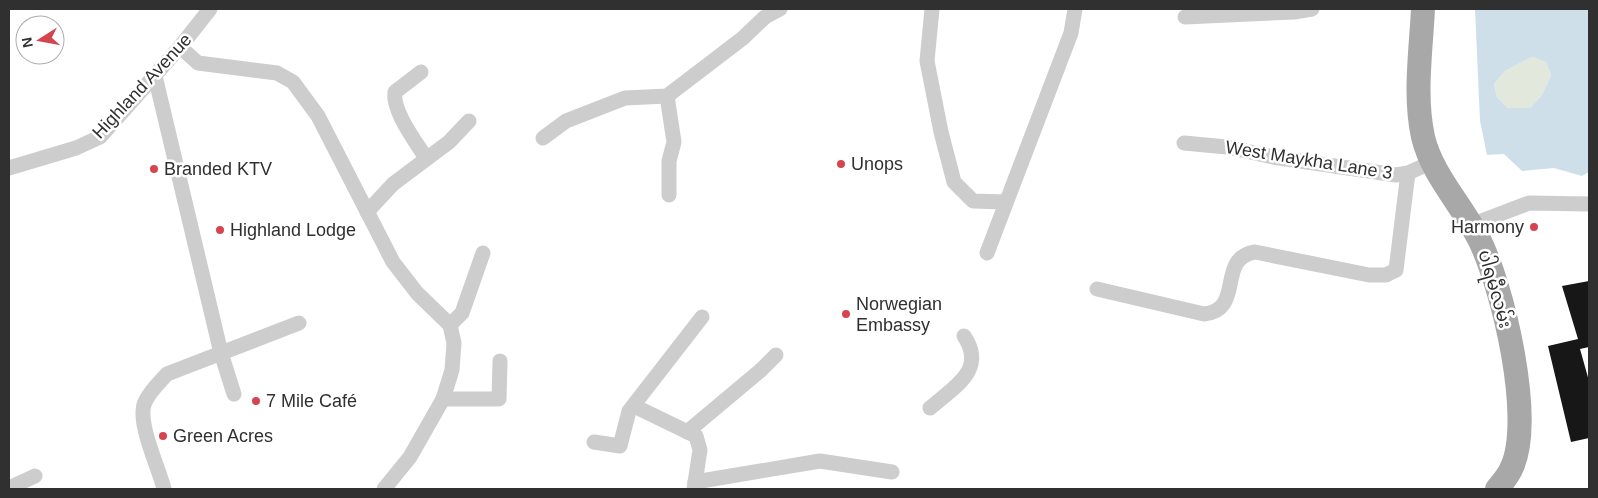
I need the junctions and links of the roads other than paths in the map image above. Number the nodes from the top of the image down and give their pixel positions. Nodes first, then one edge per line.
1 (210, 9) edge
2 (780, 9) edge
3 (932, 9) edge
4 (1075, 9) edge
5 (1312, 9) edge
6 (1423, 9) edge
7 (1185, 17) dead end
8 (180, 47) junction
9 (420, 72) dead end
10 (155, 76) junction
11 (667, 96) junction
12 (469, 121) dead end
13 (543, 138) dead end
14 (1184, 143) dead end
15 (426, 158) junction
16 (1432, 162) junction
17 (9, 168) edge
18 (1408, 173) junction
19 (669, 195) dead end
20 (1006, 202) junction
21 (1589, 204) edge
22 (367, 212) junction
23 (1471, 225) junction
24 (482, 253) dead end
25 (987, 253) dead end
26 (1096, 289) dead end
27 (702, 317) dead end
28 (299, 323) dead end
29 (450, 325) junction
30 (964, 336) dead end
31 (221, 353) junction
32 (776, 355) dead end
33 (500, 361) dead end
34 (234, 394) dead end
35 (443, 399) junction
36 (634, 406) junction
37 (930, 408) dead end
38 (692, 434) junction
39 (594, 442) dead end
40 (892, 472) dead end
41 (35, 476) dead end
42 (694, 486) edge
43 (9, 488) edge
44 (164, 489) edge
45 (384, 489) edge
46 (1497, 489) edge

1 - 8 street, Highland Avenue
2 - 11 street
3 - 20 street
4 - 20 street
5 - 7 street
6 - 16 main road, ပါရမီလမ်း
8 - 10 street, Highland Avenue
8 - 22 street
9 - 15 street
10 - 17 street, Highland Avenue
10 - 31 street
11 - 13 street
11 - 19 street
12 - 15 street
14 - 18 street, West Maykha Lane 3
15 - 22 street
16 - 18 street, West Maykha Lane 3
16 - 23 main road, ပါရမီလမ်း
18 - 26 street
20 - 25 street
21 - 23 street
22 - 29 street
23 - 46 main road, ပါရမီလမ်း
24 - 29 street
27 - 36 street
28 - 31 street
29 - 35 street
30 - 37 street
31 - 34 street
31 - 44 street
32 - 38 street
33 - 35 street
35 - 45 street
36 - 38 street
36 - 39 street
38 - 42 street
40 - 42 street
41 - 43 street

